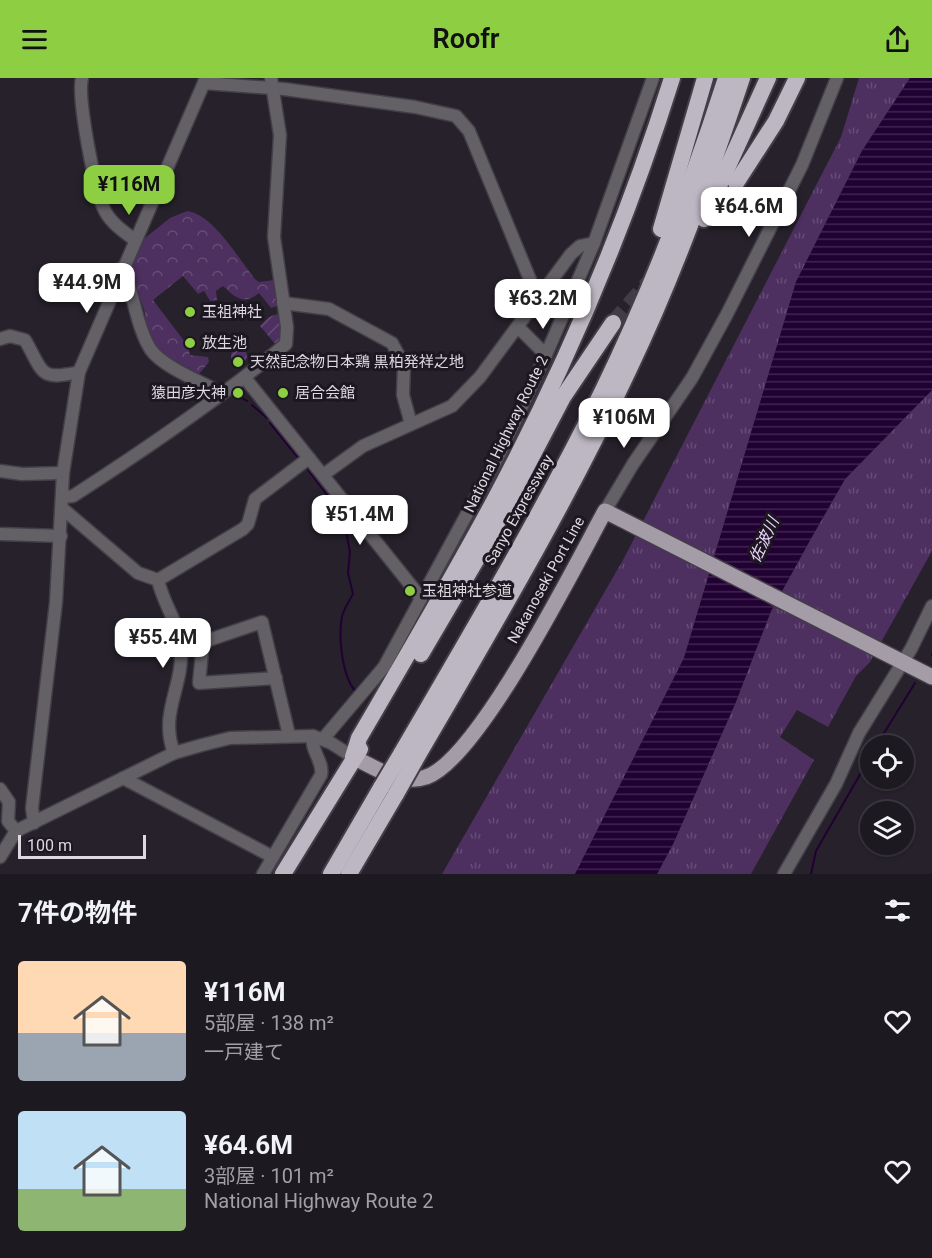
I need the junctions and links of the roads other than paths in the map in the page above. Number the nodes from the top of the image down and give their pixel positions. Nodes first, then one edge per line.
1 (82, 78) edge
2 (652, 78) edge
3 (672, 78) edge
4 (705, 78) edge
5 (726, 78) edge
6 (742, 78) edge
7 (768, 78) edge
8 (797, 78) edge
9 (837, 78) edge
10 (205, 81) edge
11 (272, 83) edge
12 (736, 183) tunnel mouth
13 (135, 240) junction
14 (594, 243) junction
15 (123, 267) junction
16 (538, 299) junction
17 (283, 303) junction
18 (654, 315) junction
19 (613, 323) tunnel mouth
20 (518, 327) junction
21 (0, 339) edge
22 (546, 355) junction
23 (79, 372) junction
24 (245, 378) junction
25 (604, 388) junction
26 (221, 393) junction
27 (411, 424) junction
28 (309, 458) junction
29 (0, 471) edge
30 (63, 473) junction
31 (323, 475) junction
32 (63, 503) junction
33 (605, 511) junction
34 (0, 534) edge
35 (61, 536) junction
36 (159, 580) junction
37 (421, 598) junction
38 (932, 606) edge
39 (903, 662) junction
40 (932, 677) edge
41 (276, 678) junction
42 (289, 735) junction
43 (318, 738) junction
44 (174, 753) junction
45 (353, 757) junction
46 (407, 758) junction
47 (123, 778) junction
48 (0, 789) edge
49 (389, 790) junction
50 (0, 799) edge
51 (9, 809) junction
52 (34, 823) junction
53 (16, 831) junction
54 (0, 857) edge
55 (273, 857) junction
56 (263, 874) edge
57 (283, 874) edge
58 (331, 874) edge
59 (349, 874) edge
60 (784, 874) edge

1 - 13 street
2 - 14 street
3 - 45 highway, National Highway Route 2
4 - 25 highway
5 - 25 highway, Sanyo Expressway
6 - 18 highway, Sanyo Expressway
7 - 18 highway
8 - 12 highway
9 - 33 street
10 - 11 street
10 - 13 street
11 - 16 street
11 - 17 street
13 - 15 street
14 - 16 street
14 - 22 street
15 - 23 street
15 - 26 street
16 - 20 street
17 - 24 street
17 - 27 street
18 - 46 highway, Sanyo Expressway
19 - 45 highway, National Highway Route 2
20 - 22 street
20 - 27 street
21 - 23 street
22 - 37 street
23 - 30 street
24 - 26 street
24 - 28 street
25 - 46 highway, Sanyo Expressway
26 - 32 street
27 - 31 street
28 - 31 street
28 - 36 street
29 - 30 street
30 - 32 street
31 - 37 street
32 - 35 street
32 - 36 street
33 - 39 main road, Nakanoseki Port Line
33 - 45 main road, Nakanoseki Port Line
34 - 35 street
35 - 52 street
36 - 44 street
37 - 43 street
38 - 39 street
39 - 40 main road, Nakanoseki Port Line
39 - 60 street
41 - 41 street
41 - 42 street
42 - 43 street
42 - 44 street
43 - 45 street
43 - 55 street
44 - 47 street
45 - 57 highway, National Highway Route 2
46 - 49 highway, Sanyo Expressway, bridge
47 - 52 street
47 - 55 street
48 - 51 street
49 - 58 highway, Sanyo Expressway
49 - 59 highway, Sanyo Expressway
50 - 51 street
51 - 53 street
52 - 53 street
53 - 54 street
55 - 56 street

